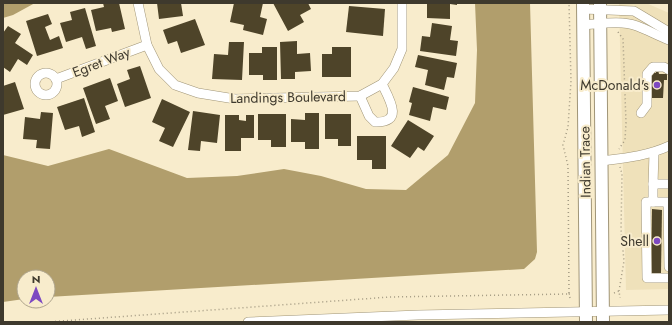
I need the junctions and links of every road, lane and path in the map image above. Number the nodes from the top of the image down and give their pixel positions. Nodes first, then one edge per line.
1 (138, 3) edge
2 (402, 3) edge
3 (569, 3) edge
4 (583, 6) edge
5 (600, 6) edge
6 (600, 24) junction
7 (583, 25) junction
8 (669, 32) edge
9 (669, 40) edge
10 (147, 45) junction
11 (669, 70) edge
12 (56, 79) dead end
13 (382, 84) junction
14 (360, 96) junction
15 (642, 113) dead end
16 (669, 146) edge
17 (654, 153) junction
18 (601, 161) junction
19 (653, 184) junction
20 (669, 184) edge
21 (653, 202) junction
22 (669, 268) edge
23 (669, 278) edge
24 (614, 293) dead end
25 (569, 294) junction
26 (572, 294) dead end
27 (570, 298) dead end
28 (620, 298) dead end
29 (669, 310) edge
30 (586, 316) edge
31 (603, 316) edge
32 (46, 322) edge
33 (248, 322) edge

1 - 10 street, Landings Boulevard
2 - 13 street, Landings Boulevard
3 - 25 path
4 - 5 street
4 - 7 main road, Indian Trace
5 - 6 main road, Indian Trace
5 - 8 street
6 - 7 street
6 - 9 street
6 - 18 main road, Indian Trace
7 - 30 main road, Indian Trace
10 - 12 street, Egret Way
10 - 14 street, Landings Boulevard
11 - 15 street
13 - 14 street, Landings Boulevard
13 - 14 street
16 - 17 street
17 - 18 street
17 - 19 street
18 - 31 main road, Indian Trace
19 - 20 street
19 - 21 street
21 - 22 street
21 - 23 street
24 - 28 path
25 - 26 path
25 - 27 path
25 - 32 path
29 - 31 street
30 - 31 street
30 - 33 street

